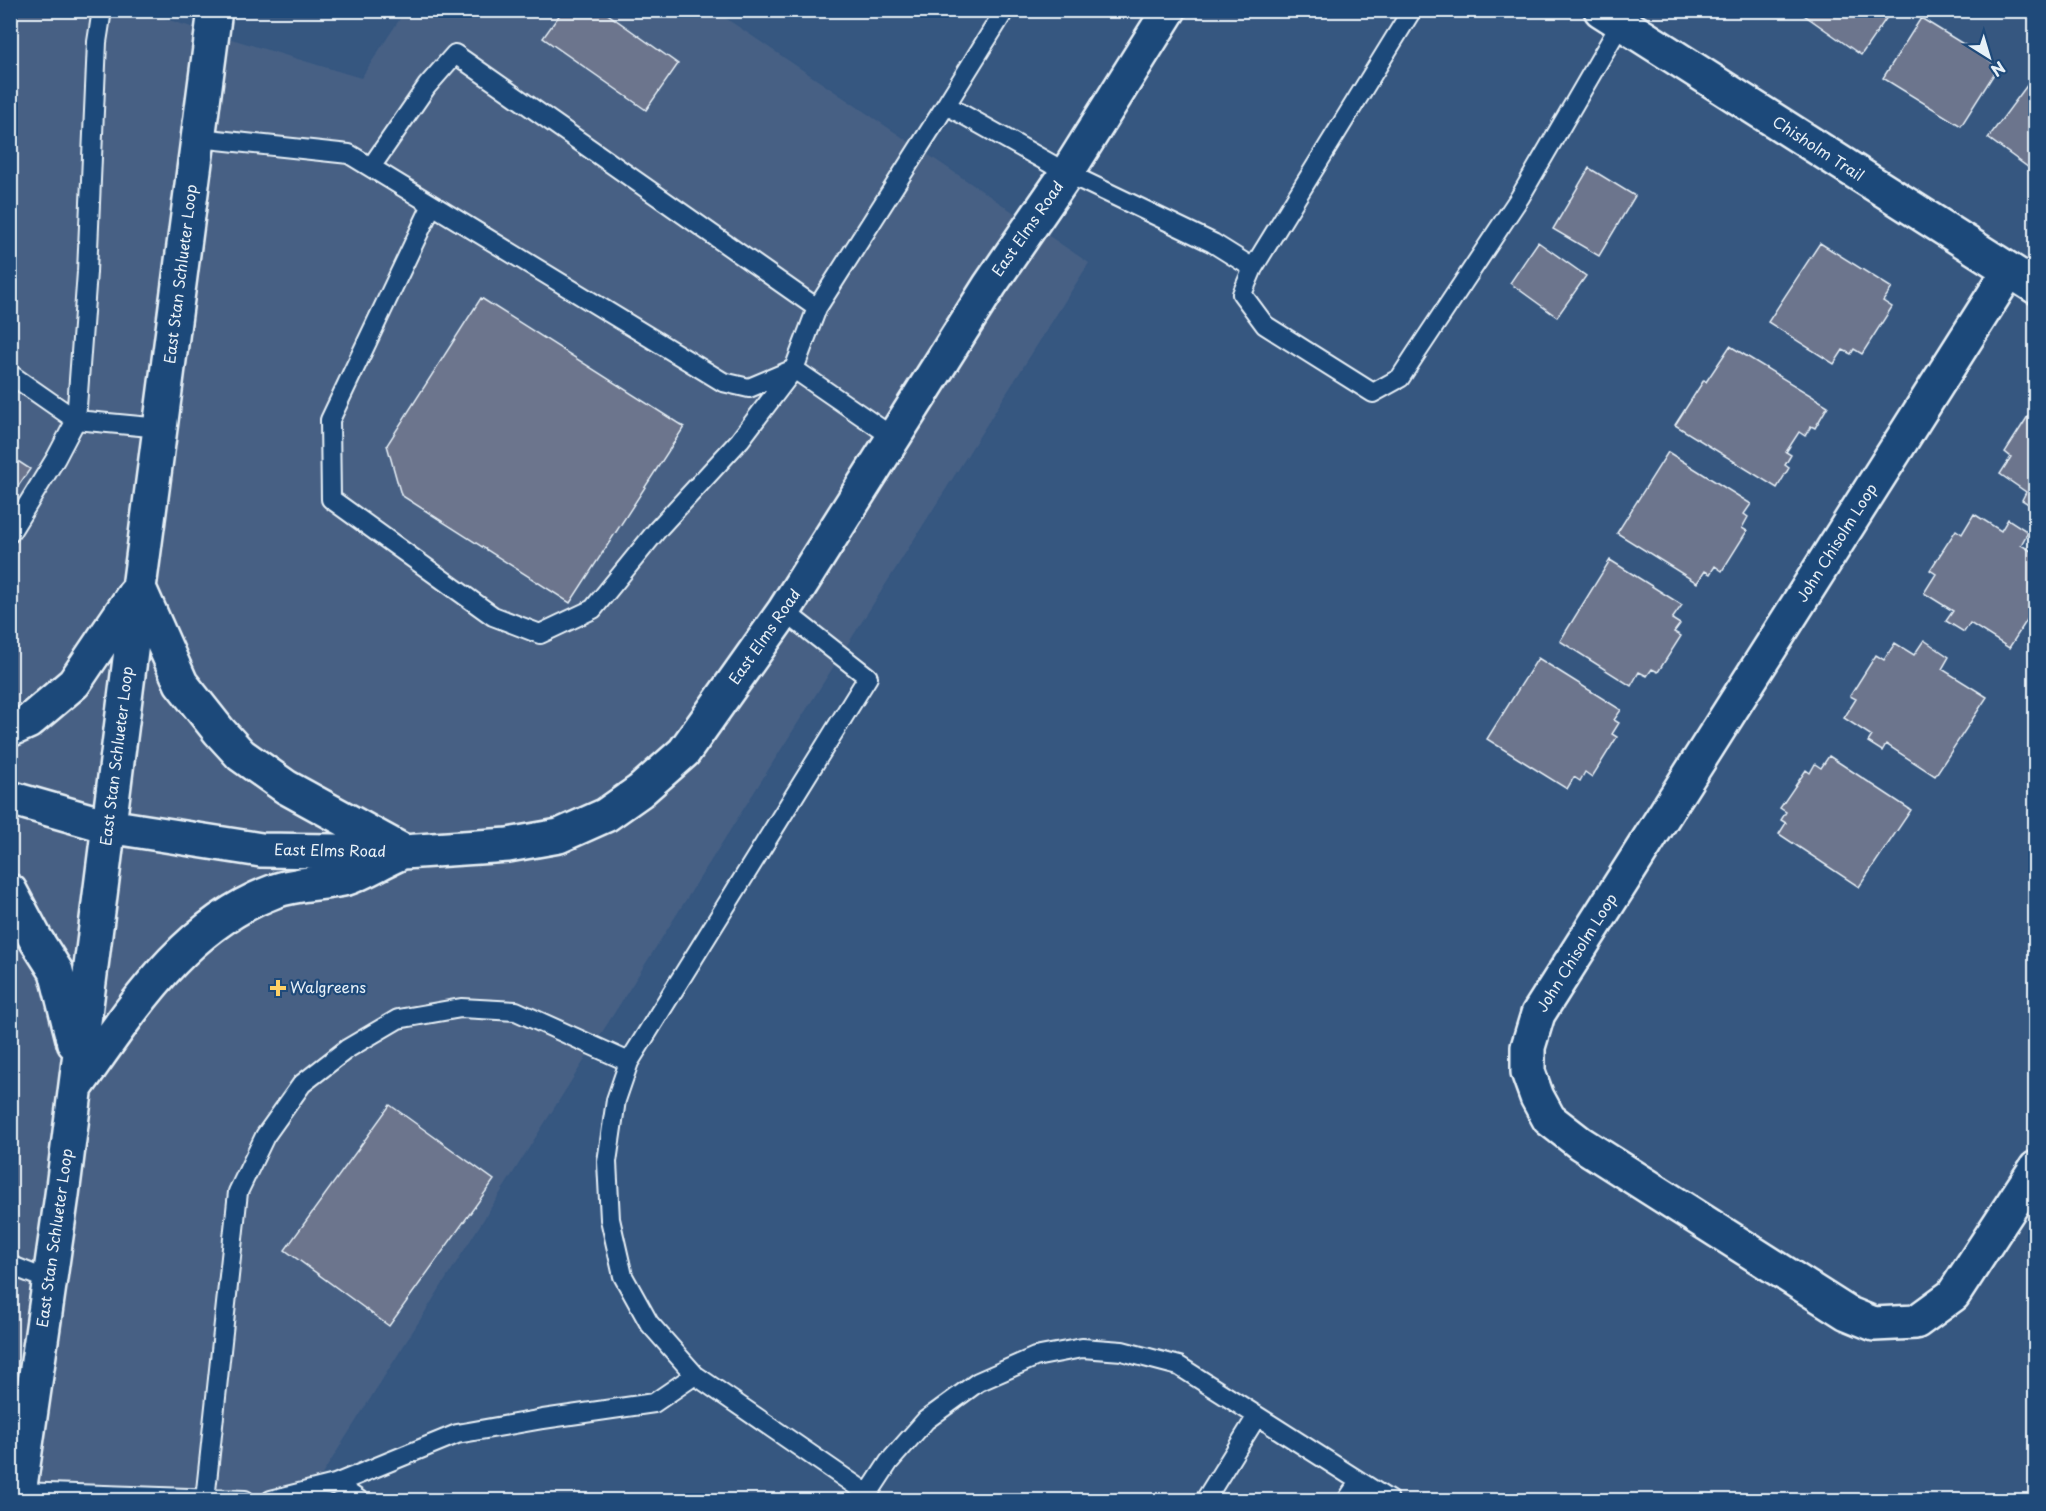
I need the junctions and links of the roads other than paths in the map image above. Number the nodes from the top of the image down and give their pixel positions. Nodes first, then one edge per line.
1 (102, 10) edge
2 (215, 10) edge
3 (1005, 10) edge
4 (1169, 10) edge
5 (1412, 10) edge
6 (1611, 17) edge
7 (946, 105) junction
8 (199, 138) junction
9 (371, 167) junction
10 (1067, 172) junction
11 (432, 205) junction
12 (1253, 268) junction
13 (2022, 279) edge
14 (817, 309) junction
15 (794, 369) junction
16 (10, 374) edge
17 (76, 420) junction
18 (161, 428) junction
19 (894, 438) junction
20 (17, 505) edge
21 (10, 533) edge
22 (139, 588) junction
23 (784, 611) junction
24 (10, 730) edge
25 (10, 798) edge
26 (108, 826) junction
27 (404, 852) junction
28 (10, 891) edge
29 (629, 1062) junction
30 (77, 1075) junction
31 (2036, 1168) edge
32 (10, 1265) edge
33 (50, 1281) junction
34 (695, 1374) junction
35 (1257, 1416) junction
36 (1359, 1482) junction
37 (335, 1484) junction
38 (16, 1494) edge
39 (868, 1497) edge
40 (205, 1500) edge
41 (245, 1500) edge
42 (271, 1500) edge
43 (359, 1500) edge
44 (1205, 1500) edge
45 (1347, 1500) edge
46 (1389, 1500) edge

1 - 17 lane
2 - 8 main road, East Stan Schlueter Loop
3 - 7 lane
4 - 10 main road, East Elms Road
5 - 12 lane
6 - 12 lane
6 - 13 main road, Chisholm Trail
7 - 10 lane
7 - 14 lane
8 - 9 lane
8 - 18 main road, East Stan Schlueter Loop
9 - 11 lane
9 - 14 lane
10 - 12 lane
10 - 19 main road, East Elms Road
11 - 15 lane
11 - 15 lane
13 - 31 main road, John Chisolm Loop
14 - 15 lane
15 - 19 lane
16 - 17 lane
17 - 18 lane
17 - 20 lane
18 - 22 main road, East Stan Schlueter Loop
19 - 23 main road, East Elms Road
20 - 21 lane
22 - 24 main road
22 - 26 main road, East Stan Schlueter Loop
22 - 27 main road
23 - 27 main road, East Elms Road
23 - 29 lane
25 - 26 main road, East Elms Road
26 - 27 main road, East Elms Road
26 - 30 main road, East Stan Schlueter Loop
27 - 30 main road
28 - 30 main road
29 - 34 lane
29 - 40 lane
30 - 33 main road, East Stan Schlueter Loop
32 - 33 lane
33 - 38 main road, East Stan Schlueter Loop
34 - 37 lane
34 - 39 lane
35 - 36 lane
35 - 39 lane
35 - 44 lane
36 - 45 lane
36 - 46 lane
37 - 42 lane
37 - 43 lane
38 - 40 lane
40 - 41 lane

